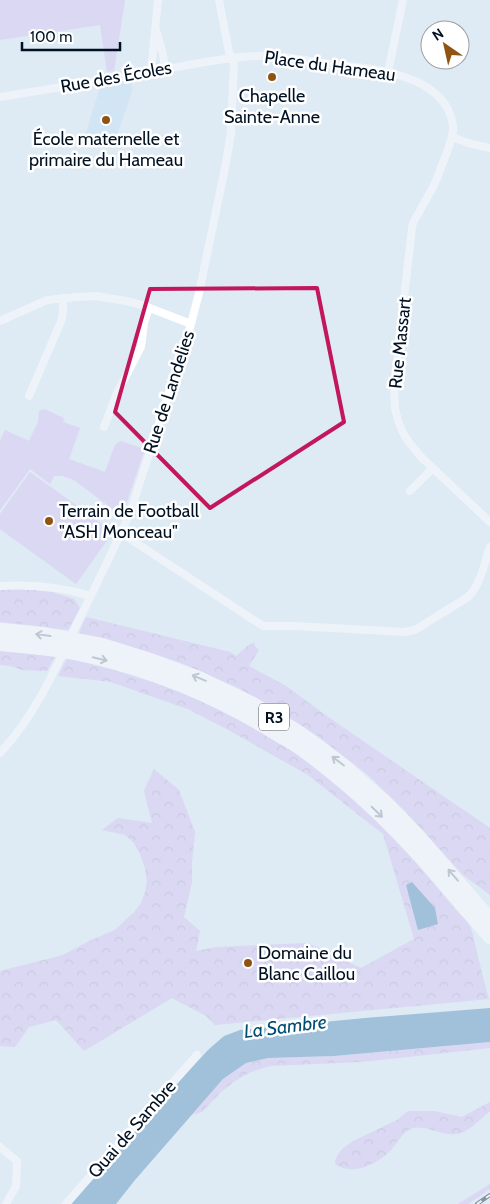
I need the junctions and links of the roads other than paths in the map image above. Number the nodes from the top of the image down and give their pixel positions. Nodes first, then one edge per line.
1 (158, 0) edge
2 (219, 0) edge
3 (403, 0) edge
4 (155, 26) junction
5 (232, 58) junction
6 (165, 69) junction
7 (150, 72) junction
8 (388, 72) junction
9 (0, 97) edge
10 (452, 137) junction
11 (490, 148) edge
12 (63, 298) junction
13 (149, 308) junction
14 (0, 321) edge
15 (191, 324) junction
16 (28, 396) dead end
17 (104, 427) dead end
18 (433, 468) junction
19 (410, 491) dead end
20 (490, 522) edge
21 (121, 533) junction
22 (490, 547) edge
23 (0, 586) edge
24 (91, 596) junction
25 (0, 630) edge
26 (0, 644) edge
27 (0, 753) edge
28 (484, 917) edge
29 (490, 937) edge
30 (197, 1055) dead end
31 (0, 1147) edge
32 (6, 1204) edge
33 (66, 1204) edge

1 - 4 street
2 - 5 street, Rue de Landelies
3 - 8 street
4 - 6 street
4 - 7 street
5 - 6 street, Rue des Écoles
5 - 8 street, Place du Hameau
5 - 15 street, Rue de Landelies
6 - 7 street, Rue des Écoles
7 - 9 street, Rue des Écoles
8 - 10 street, Place du Hameau
10 - 11 street
10 - 18 street, Rue Massart
12 - 13 street
12 - 14 street
12 - 16 street
13 - 15 street
13 - 17 street
15 - 21 street, Rue de Landelies
18 - 19 street
18 - 20 street, Rue Massart
21 - 22 street
21 - 24 street, Rue de Landelies
23 - 24 street
24 - 27 street, Rue de Landelies
28 -> 25 highway, R3
26 -> 28 highway, R3
28 - 29 highway, R3
30 - 33 street, Quai de Sambre
31 - 32 street

